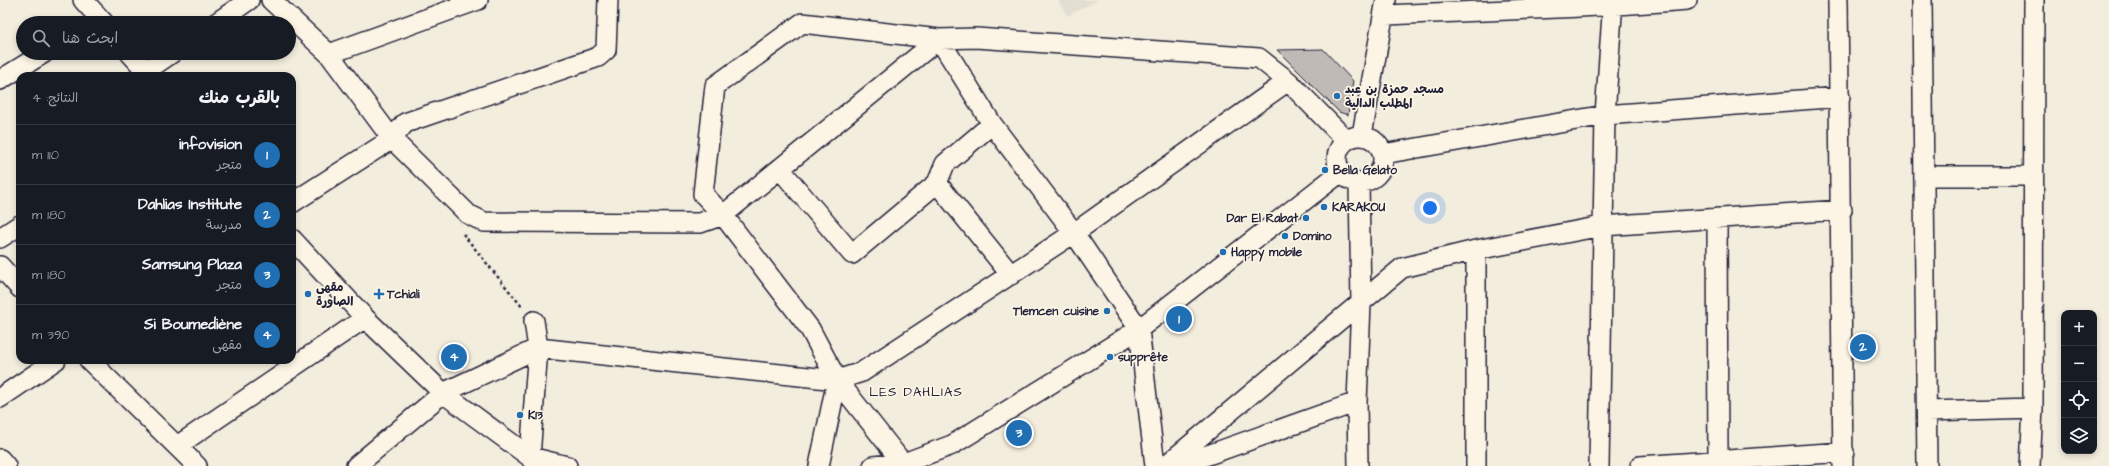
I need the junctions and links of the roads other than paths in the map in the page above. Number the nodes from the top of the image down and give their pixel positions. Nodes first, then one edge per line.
1 (83, 0) edge
2 (249, 0) edge
3 (271, 0) edge
4 (478, 0) edge
5 (608, 0) edge
6 (1687, 0) edge
7 (1838, 0) edge
8 (1922, 0) edge
9 (2034, 0) edge
10 (1613, 3) edge
11 (1489, 5) edge
12 (1385, 7) edge
13 (95, 16) edge
14 (226, 16) edge
15 (288, 16) edge
16 (296, 24) edge
17 (938, 39) junction
18 (328, 54) junction
19 (33, 60) edge
20 (137, 60) edge
21 (164, 60) edge
22 (148, 72) edge
23 (150, 72) edge
24 (0, 80) edge
25 (1288, 81) junction
26 (1840, 97) junction
27 (1605, 115) junction
28 (992, 124) junction
29 (1354, 138) junction
30 (392, 139) junction
31 (1383, 154) junction
32 (780, 169) junction
33 (1341, 172) junction
34 (1924, 176) junction
35 (2033, 176) junction
36 (1359, 182) junction
37 (937, 184) junction
38 (296, 201) edge
39 (1842, 210) junction
40 (723, 215) junction
41 (1717, 218) junction
42 (1602, 226) junction
43 (16, 228) edge
44 (1074, 233) junction
45 (0, 238) edge
46 (296, 243) edge
47 (1476, 250) junction
48 (0, 266) edge
49 (1011, 275) junction
50 (16, 284) edge
51 (1361, 303) junction
52 (365, 318) junction
53 (534, 321) road end
54 (1139, 329) junction
55 (538, 348) junction
56 (50, 364) edge
57 (93, 364) edge
58 (837, 380) junction
59 (443, 393) junction
60 (0, 398) edge
61 (1357, 402) junction
62 (2033, 408) junction
63 (1927, 411) junction
64 (177, 446) junction
65 (0, 459) edge
66 (1844, 459) edge
67 (1718, 460) junction
68 (532, 462) edge
69 (904, 464) edge
70 (6, 466) edge
71 (197, 466) edge
72 (356, 466) edge
73 (567, 466) edge
74 (819, 466) edge
75 (873, 466) edge
76 (1155, 466) edge
77 (1165, 466) edge
78 (1177, 466) edge
79 (1358, 466) edge
80 (1476, 466) edge
81 (1599, 466) edge
82 (1640, 466) edge
83 (1927, 466) edge
84 (2030, 466) edge

1 - 13 street
2 - 14 street
3 - 15 street
4 - 18 street
5 - 30 street
6 - 10 street
7 - 26 street
8 - 34 street
9 - 35 street
10 - 11 street
10 - 27 street
11 - 12 street
12 - 29 street
16 - 18 street
17 - 25 street
17 - 28 street
17 - 32 street
17 - 40 street
18 - 30 street
19 - 24 street
20 - 22 street
21 - 23 street
25 - 29 street
25 - 44 street
26 - 27 street
26 - 39 street
27 - 31 street
27 - 42 street
28 - 37 street
28 - 44 street
29 - 31 street
29 - 33 street
30 - 38 street
30 - 40 street
31 - 36 street
32 - 37 street
32 - 40 street
33 - 36 street
33 - 54 street
34 - 35 street
34 - 63 street
35 - 62 street
36 - 51 street
37 - 49 street
39 - 41 street
39 - 66 street
40 - 58 street
41 - 42 street
41 - 67 street
42 - 47 street
42 - 81 street
43 - 45 street
44 - 49 street
44 - 54 street
46 - 52 street
47 - 51 street
47 - 80 street
48 - 50 street
49 - 58 street
51 - 61 street
51 - 77 street
52 - 59 street
52 - 64 street
53 - 55 street
54 - 69 street
54 - 76 street
55 - 58 street
55 - 59 street
55 - 68 street
56 - 60 street
57 - 64 street
58 - 69 street
58 - 74 street
59 - 68 street
59 - 72 street
61 - 78 street
61 - 79 street
62 - 63 street
62 - 84 street
63 - 83 street
64 - 71 street
65 - 70 street
66 - 67 street
67 - 82 street
68 - 73 street
69 - 75 street

